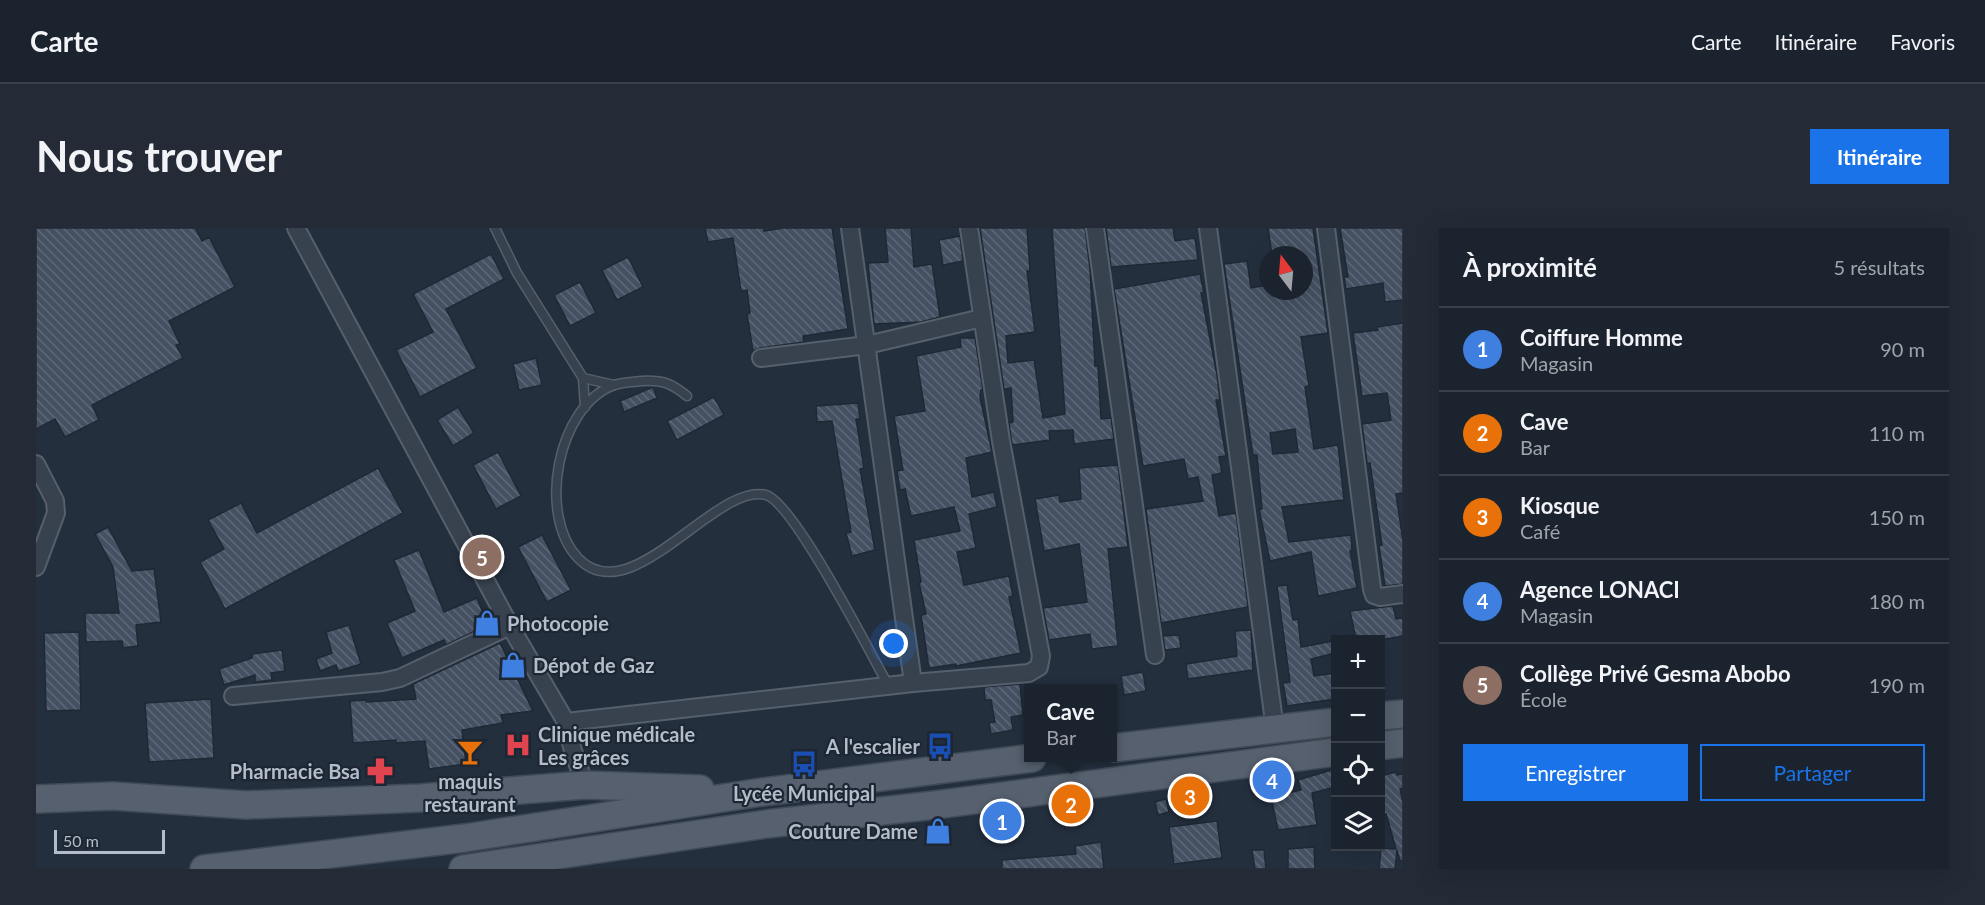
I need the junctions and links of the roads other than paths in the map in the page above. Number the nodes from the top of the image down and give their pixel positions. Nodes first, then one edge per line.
1 (296, 228) edge
2 (495, 228) edge
3 (850, 228) edge
4 (969, 228) edge
5 (1095, 228) edge
6 (1208, 228) edge
7 (1326, 228) edge
8 (982, 318) junction
9 (867, 345) junction
10 (761, 358) dead end
11 (583, 378) junction
12 (614, 385) junction
13 (687, 396) dead end
14 (585, 407) junction
15 (36, 464) edge
16 (36, 567) edge
17 (1403, 594) edge
18 (510, 626) junction
19 (1155, 655) dead end
20 (913, 683) junction
21 (888, 685) junction
22 (233, 696) dead end
23 (1403, 714) edge
24 (1385, 716) edge
25 (566, 722) junction
26 (1331, 722) edge
27 (1275, 729) junction
28 (1403, 743) edge
29 (1385, 745) edge
30 (1117, 748) edge
31 (1331, 753) edge
32 (1024, 759) edge
33 (585, 785) junction
34 (762, 792) junction
35 (36, 800) edge
36 (681, 838) junction
37 (204, 869) edge
38 (463, 869) edge
39 (573, 869) edge

1 - 18 street
2 - 11 lane
3 - 9 street
4 - 8 street
5 - 19 street
6 - 27 street
7 - 17 street
8 - 9 street
8 - 20 street
9 - 10 street
9 - 20 street
11 - 12 lane
11 - 14 lane
12 - 13 lane
12 - 14 lane
14 - 21 lane
15 - 16 street
18 - 22 street
18 - 25 street
20 - 21 street
21 - 25 street
23 - 24 main road
25 - 33 street
26 - 27 main road
27 - 30 main road
28 - 29 main road
31 - 36 main road
32 - 34 main road
33 - 34 main road
33 - 35 main road
34 - 37 main road
36 - 38 main road
36 - 39 main road

